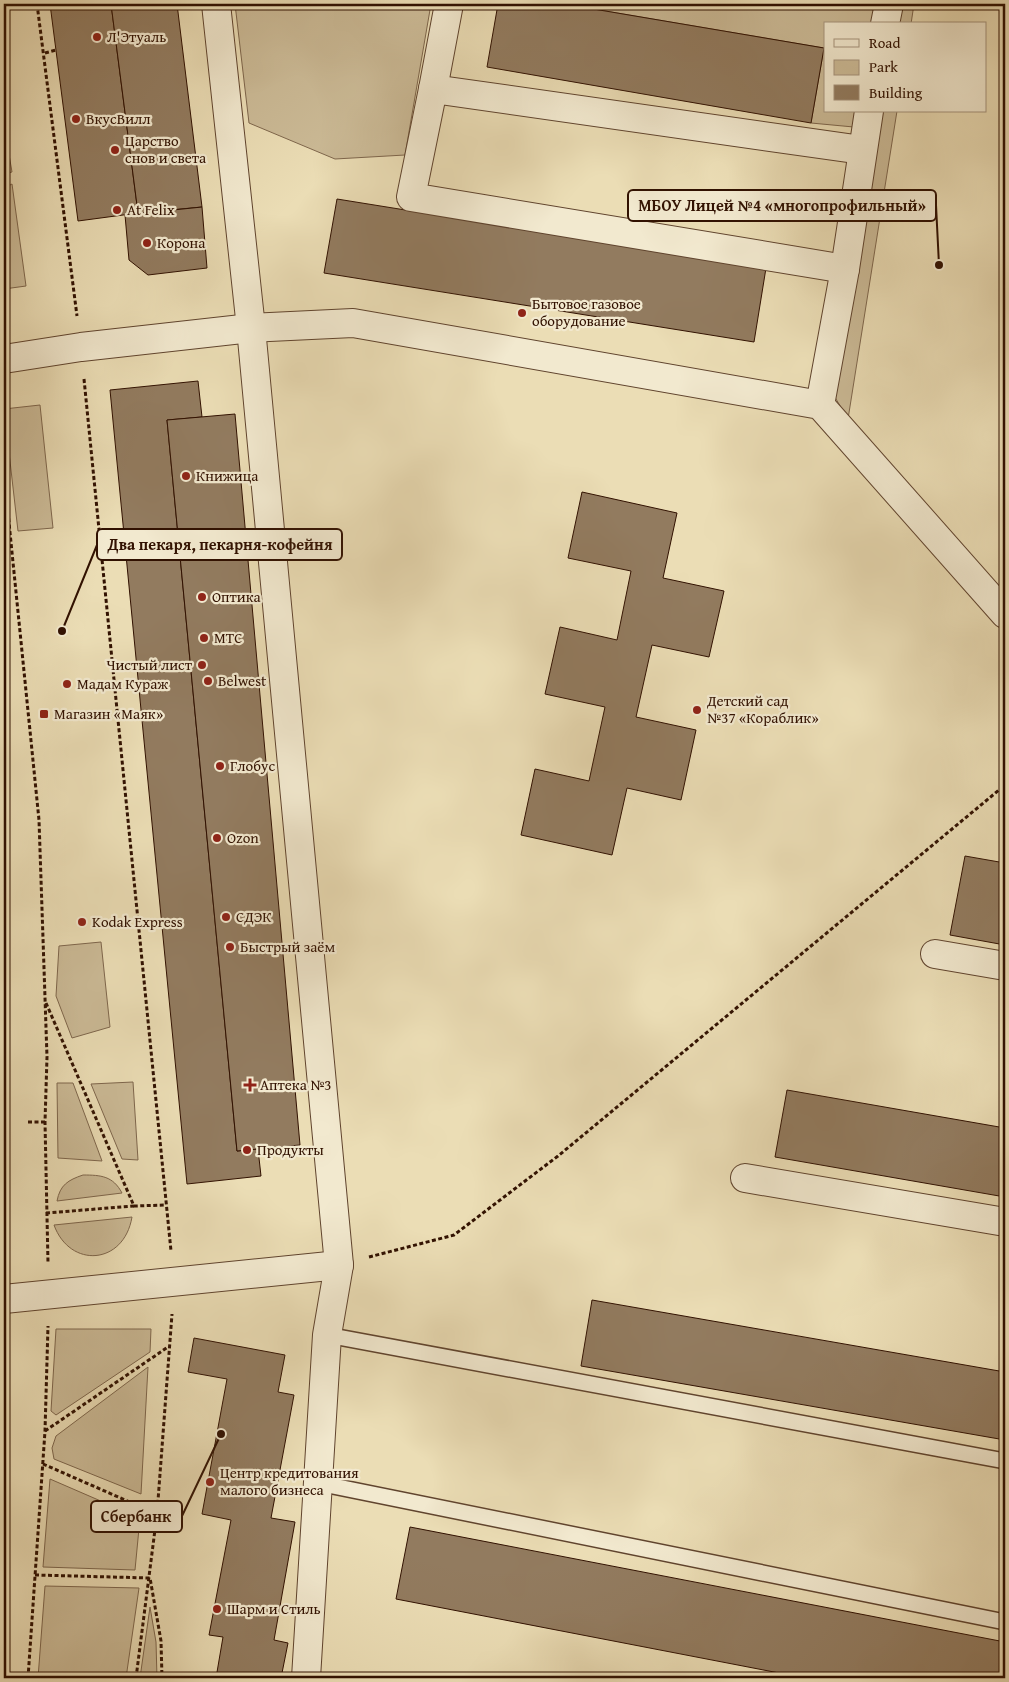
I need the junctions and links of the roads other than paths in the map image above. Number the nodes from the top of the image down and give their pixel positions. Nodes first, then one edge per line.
1 (216, 4) edge
2 (449, 4) edge
3 (888, 4) edge
4 (885, 22) edge
5 (433, 89) junction
6 (869, 112) edge
7 (862, 150) junction
8 (845, 269) junction
9 (251, 328) junction
10 (4, 359) edge
11 (820, 405) junction
12 (1005, 614) edge
13 (935, 954) dead end
14 (1005, 966) edge
15 (745, 1178) dead end
16 (1005, 1222) edge
17 (339, 1265) junction
18 (4, 1300) edge
19 (327, 1335) junction
20 (1005, 1461) edge
21 (318, 1483) junction
22 (1005, 1622) edge
23 (306, 1678) edge

1 - 9 street
2 - 5 street
3 - 4 street
5 - 7 street
5 - 8 street
6 - 7 street
7 - 8 street
8 - 11 street
9 - 10 street
9 - 11 street
9 - 17 street
11 - 12 street
13 - 14 street
15 - 16 street
17 - 18 street
17 - 19 street
19 - 20 lane
19 - 21 street
21 - 22 lane
21 - 23 street

